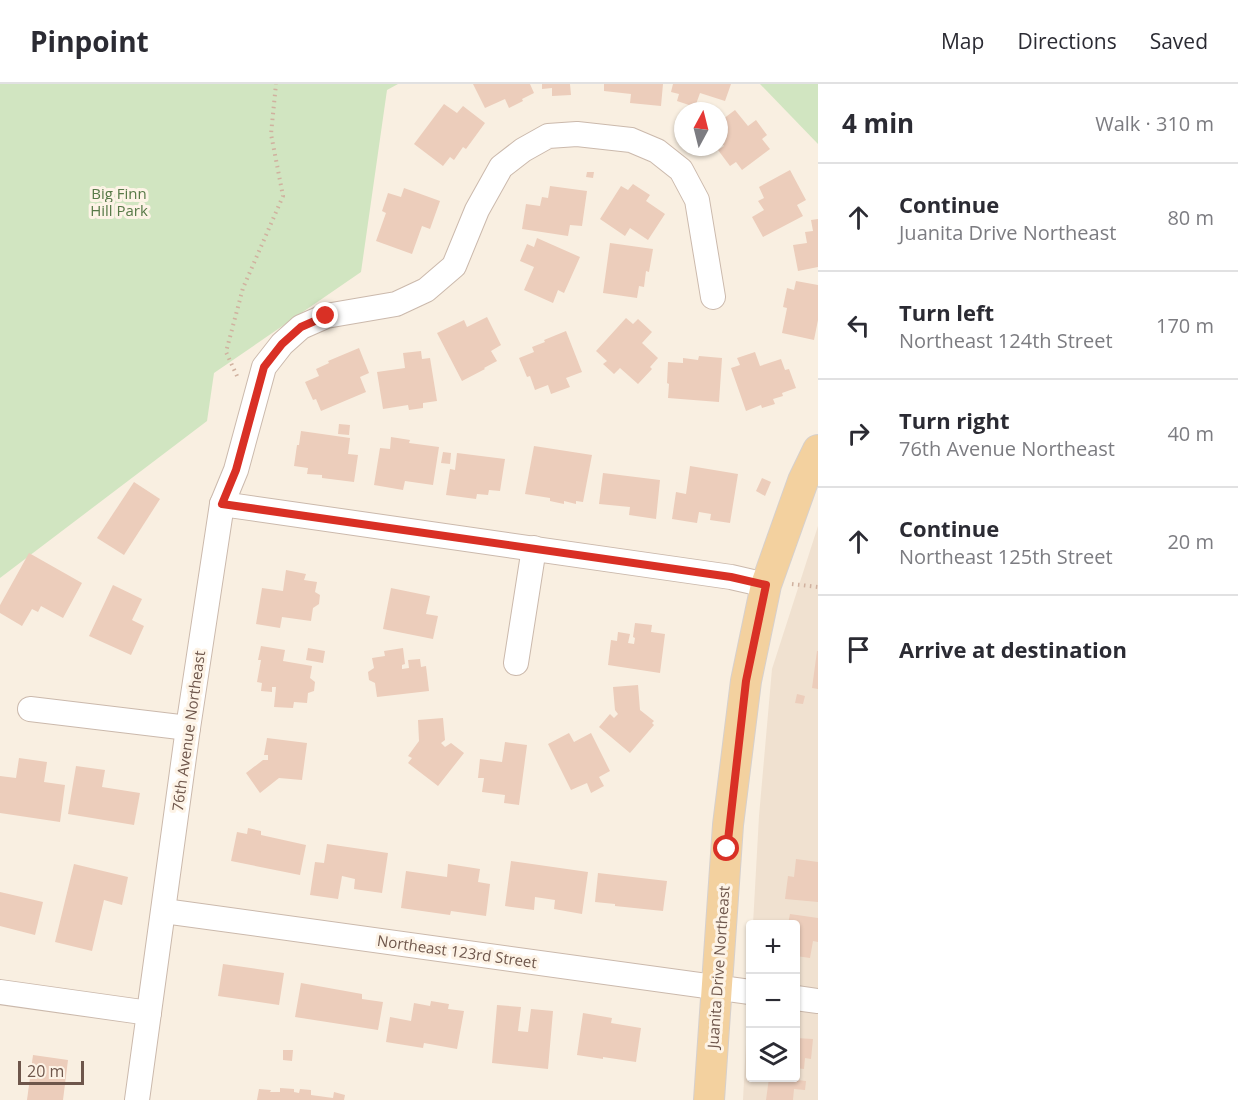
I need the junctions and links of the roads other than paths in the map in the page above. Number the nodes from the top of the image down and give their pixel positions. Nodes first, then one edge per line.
1 (714, 297) dead end
2 (818, 450) edge
3 (222, 504) junction
4 (534, 548) junction
5 (778, 585) junction
6 (516, 663) dead end
7 (30, 709) dead end
8 (188, 728) junction
9 (164, 911) junction
10 (718, 988) junction
11 (0, 992) edge
12 (746, 992) edge
13 (800, 999) edge
14 (818, 1001) edge
15 (149, 1013) junction
16 (137, 1100) edge
17 (709, 1100) edge

1 - 3 street, 76th Avenue Northeast
2 - 5 main road, Juanita Drive Northeast
3 - 4 street
3 - 8 street, 76th Avenue Northeast
4 - 5 street
4 - 6 street
5 - 10 main road, Juanita Drive Northeast
7 - 8 street
8 - 9 street, 76th Avenue Northeast
9 - 10 street, Northeast 123rd Street
9 - 15 street, 76th Avenue Northeast
10 - 12 street, Northeast 123rd Street
10 - 17 main road, Juanita Drive Northeast
11 - 15 street
13 - 14 street
15 - 16 street, 76th Avenue Northeast

